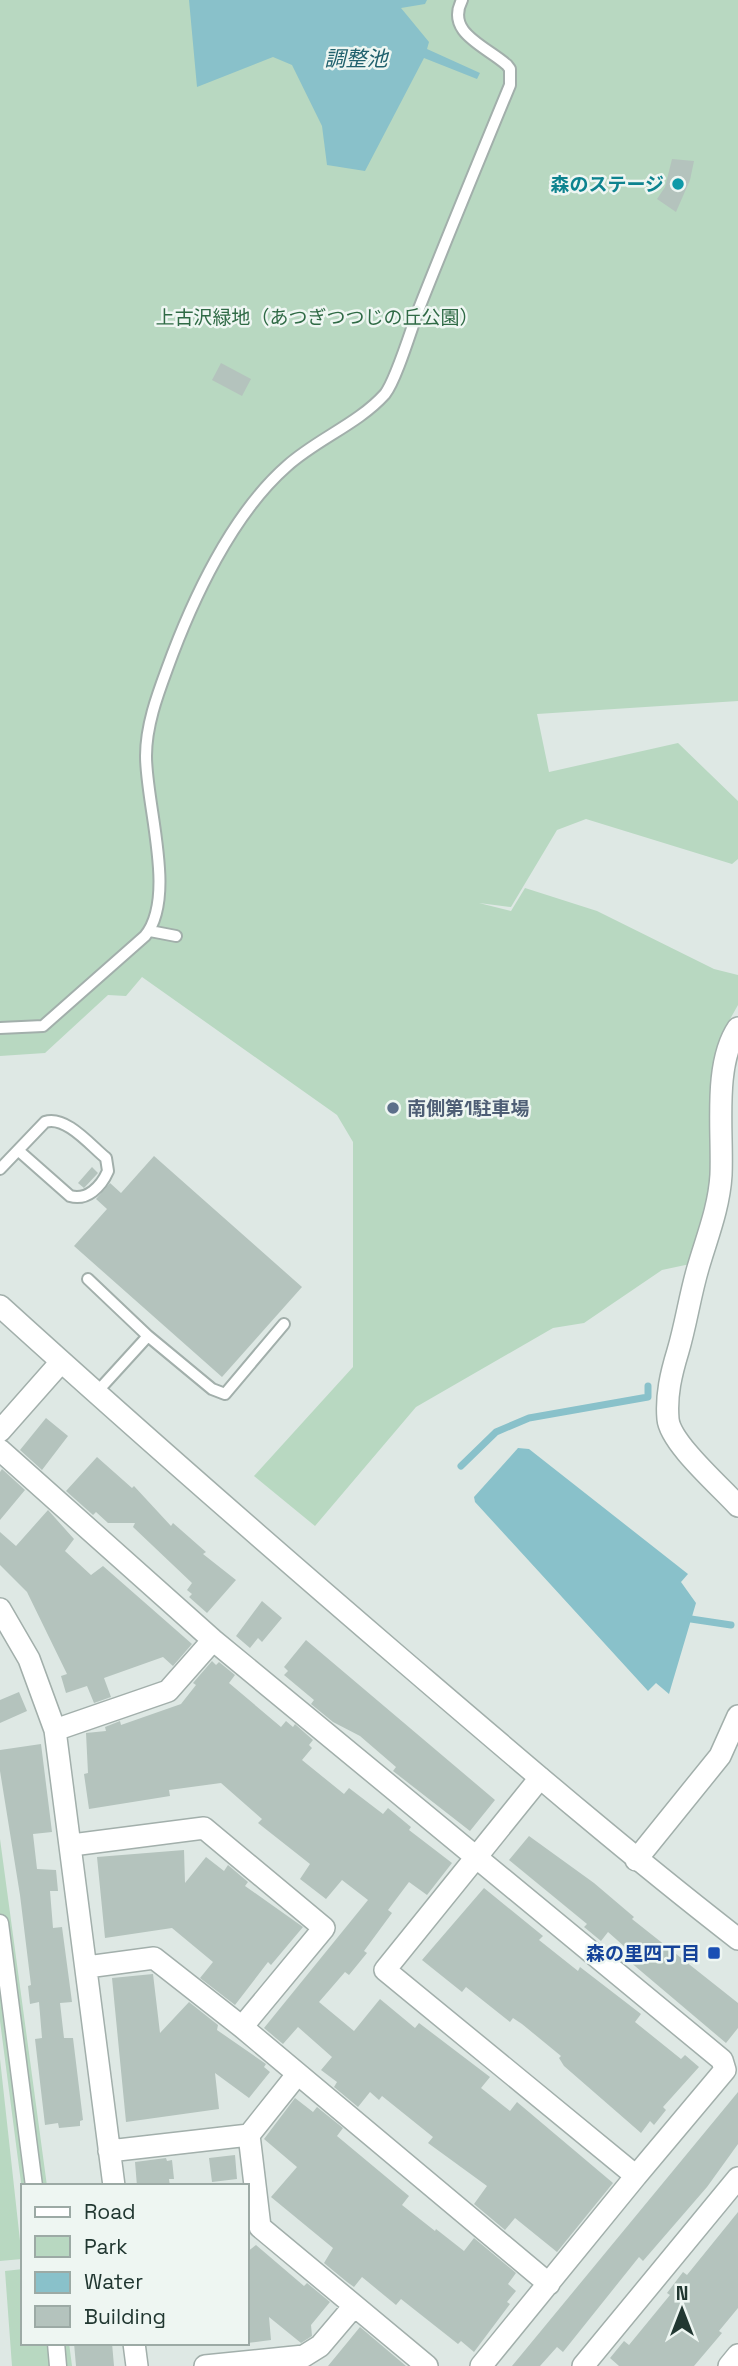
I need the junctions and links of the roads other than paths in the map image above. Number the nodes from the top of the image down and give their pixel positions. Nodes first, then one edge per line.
1 (462, 0) edge
2 (150, 931) junction
3 (176, 936) dead end
4 (0, 1028) edge
5 (738, 1028) edge
6 (19, 1151) junction
7 (0, 1168) edge
8 (88, 1279) dead end
9 (0, 1306) edge
10 (284, 1324) dead end
11 (148, 1336) junction
12 (61, 1362) junction
13 (96, 1393) junction
14 (0, 1431) edge
15 (0, 1450) edge
16 (738, 1506) edge
17 (0, 1609) edge
18 (213, 1640) junction
19 (738, 1716) edge
20 (55, 1731) junction
21 (540, 1778) junction
22 (72, 1845) junction
23 (475, 1859) junction
24 (636, 1860) junction
25 (0, 1923) edge
26 (738, 1939) edge
27 (88, 1967) junction
28 (242, 2027) junction
29 (296, 2076) junction
30 (249, 2135) junction
31 (109, 2151) junction
32 (636, 2176) junction
33 (738, 2178) edge
34 (34, 2184) edge
35 (114, 2184) edge
36 (549, 2284) junction
37 (354, 2306) junction
38 (56, 2345) edge
39 (134, 2345) edge
40 (738, 2355) edge
41 (58, 2366) edge
42 (137, 2366) edge
43 (205, 2366) edge
44 (427, 2366) edge
45 (481, 2366) edge
46 (583, 2366) edge
47 (729, 2366) edge

1 - 2 lane
2 - 3 lane
2 - 4 lane
5 - 16 street
6 - 6 lane
6 - 7 lane
8 - 11 lane
9 - 12 street
10 - 11 lane
11 - 13 lane
12 - 13 street
12 - 14 street
13 - 21 street
15 - 18 street
17 - 20 street
18 - 20 street
18 - 23 street
19 - 24 street
20 - 22 street
21 - 23 street
21 - 24 street
22 - 27 street
22 - 28 street
23 - 32 street
23 - 32 street
24 - 26 street
25 - 34 street
27 - 28 street
27 - 31 street
28 - 29 street
29 - 30 street
29 - 36 street
30 - 31 street
30 - 37 street
31 - 35 street
32 - 36 street
33 - 46 street
36 - 45 street
37 - 43 street
37 - 44 street
38 - 41 street
39 - 42 street
40 - 47 street

